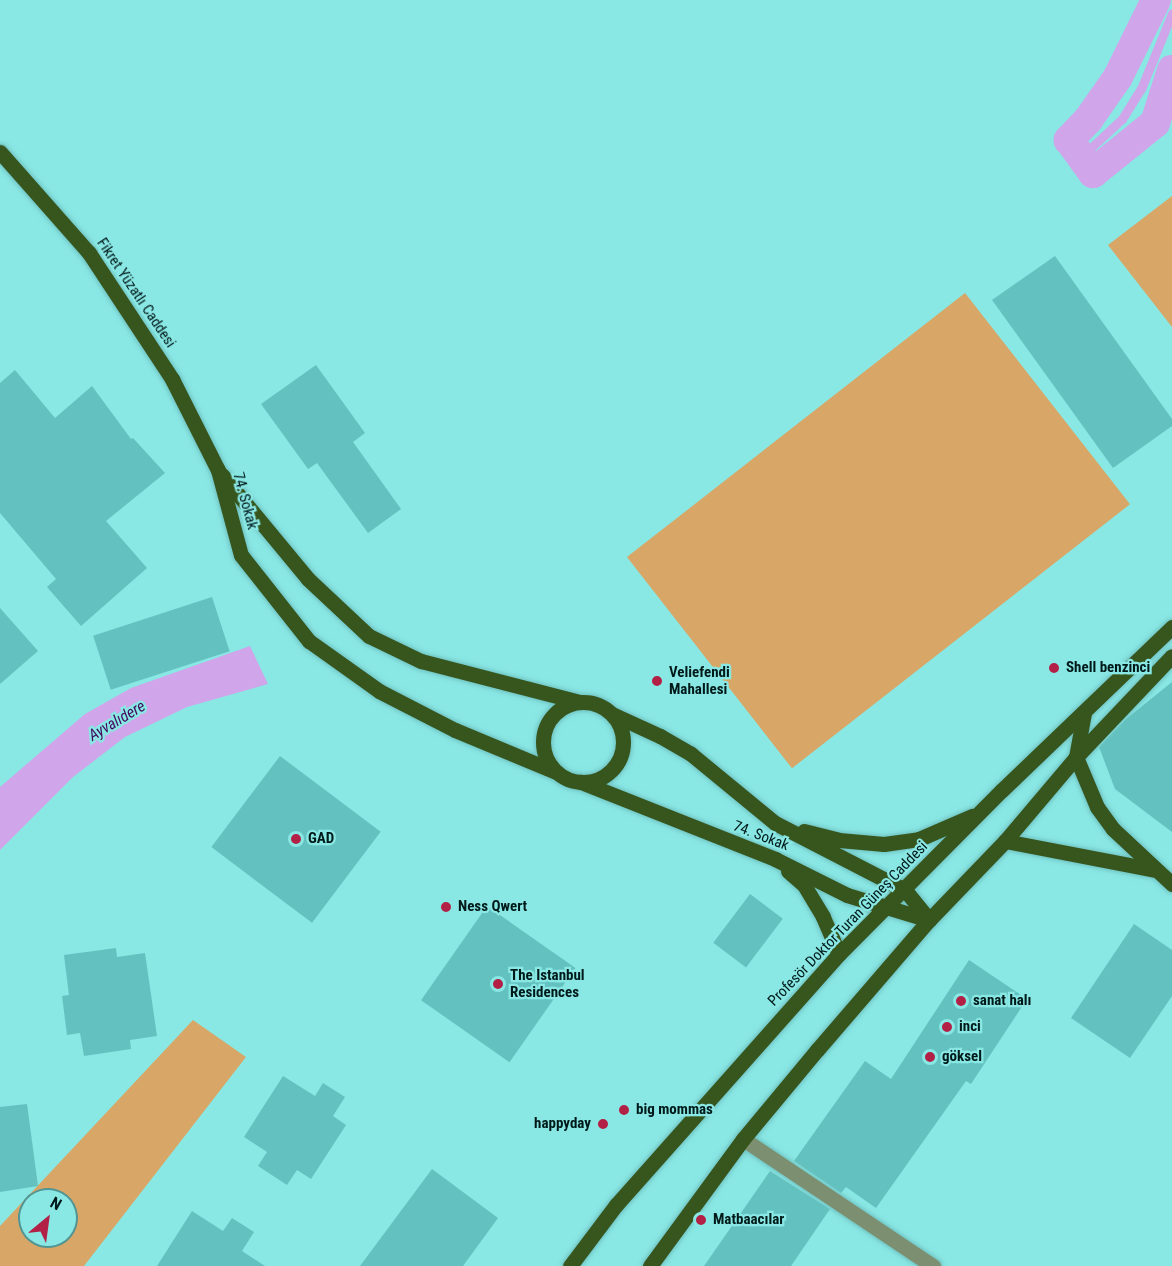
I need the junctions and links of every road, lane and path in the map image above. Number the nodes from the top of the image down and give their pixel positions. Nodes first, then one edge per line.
1 (0, 152) edge
2 (218, 470) junction
3 (1172, 627) edge
4 (1172, 656) edge
5 (579, 702) junction
6 (1085, 712) junction
7 (612, 714) junction
8 (1076, 757) junction
9 (556, 772) junction
10 (581, 782) junction
11 (981, 812) junction
12 (776, 823) junction
13 (1005, 840) junction
14 (775, 859) junction
15 (1156, 870) junction
16 (1172, 884) edge
17 (905, 890) junction
18 (886, 908) junction
19 (929, 920) junction
20 (839, 954) junction
21 (743, 1139) junction
22 (570, 1266) edge
23 (650, 1266) edge
24 (933, 1266) edge

1 - 2 main road, Fikret Yüzatlı Caddesi
2 - 5 main road, 74. Sokak
2 - 9 main road, 74. Sokak
3 - 6 main road, Profesör Doktor Turan Güneş Caddesi
4 - 8 main road
5 - 7 main road
5 - 9 main road
6 - 8 main road
6 - 11 main road, Profesör Doktor Turan Güneş Caddesi
7 - 10 main road
7 - 12 main road, 74. Sokak
8 - 13 main road
8 - 15 main road
9 - 10 main road
10 - 14 main road, 74. Sokak
11 - 12 main road
11 - 17 main road, Profesör Doktor Turan Güneş Caddesi
12 - 17 main road
13 - 15 main road
13 - 19 main road
14 - 18 main road, 74. Sokak
14 - 20 main road
15 - 16 main road
17 - 18 main road, Profesör Doktor Turan Güneş Caddesi
17 - 19 main road
18 - 19 main road, 74. Sokak
18 - 20 main road, Profesör Doktor Turan Güneş Caddesi
19 - 21 main road
20 - 22 main road, Profesör Doktor Turan Güneş Caddesi
21 - 23 main road
21 - 24 street

